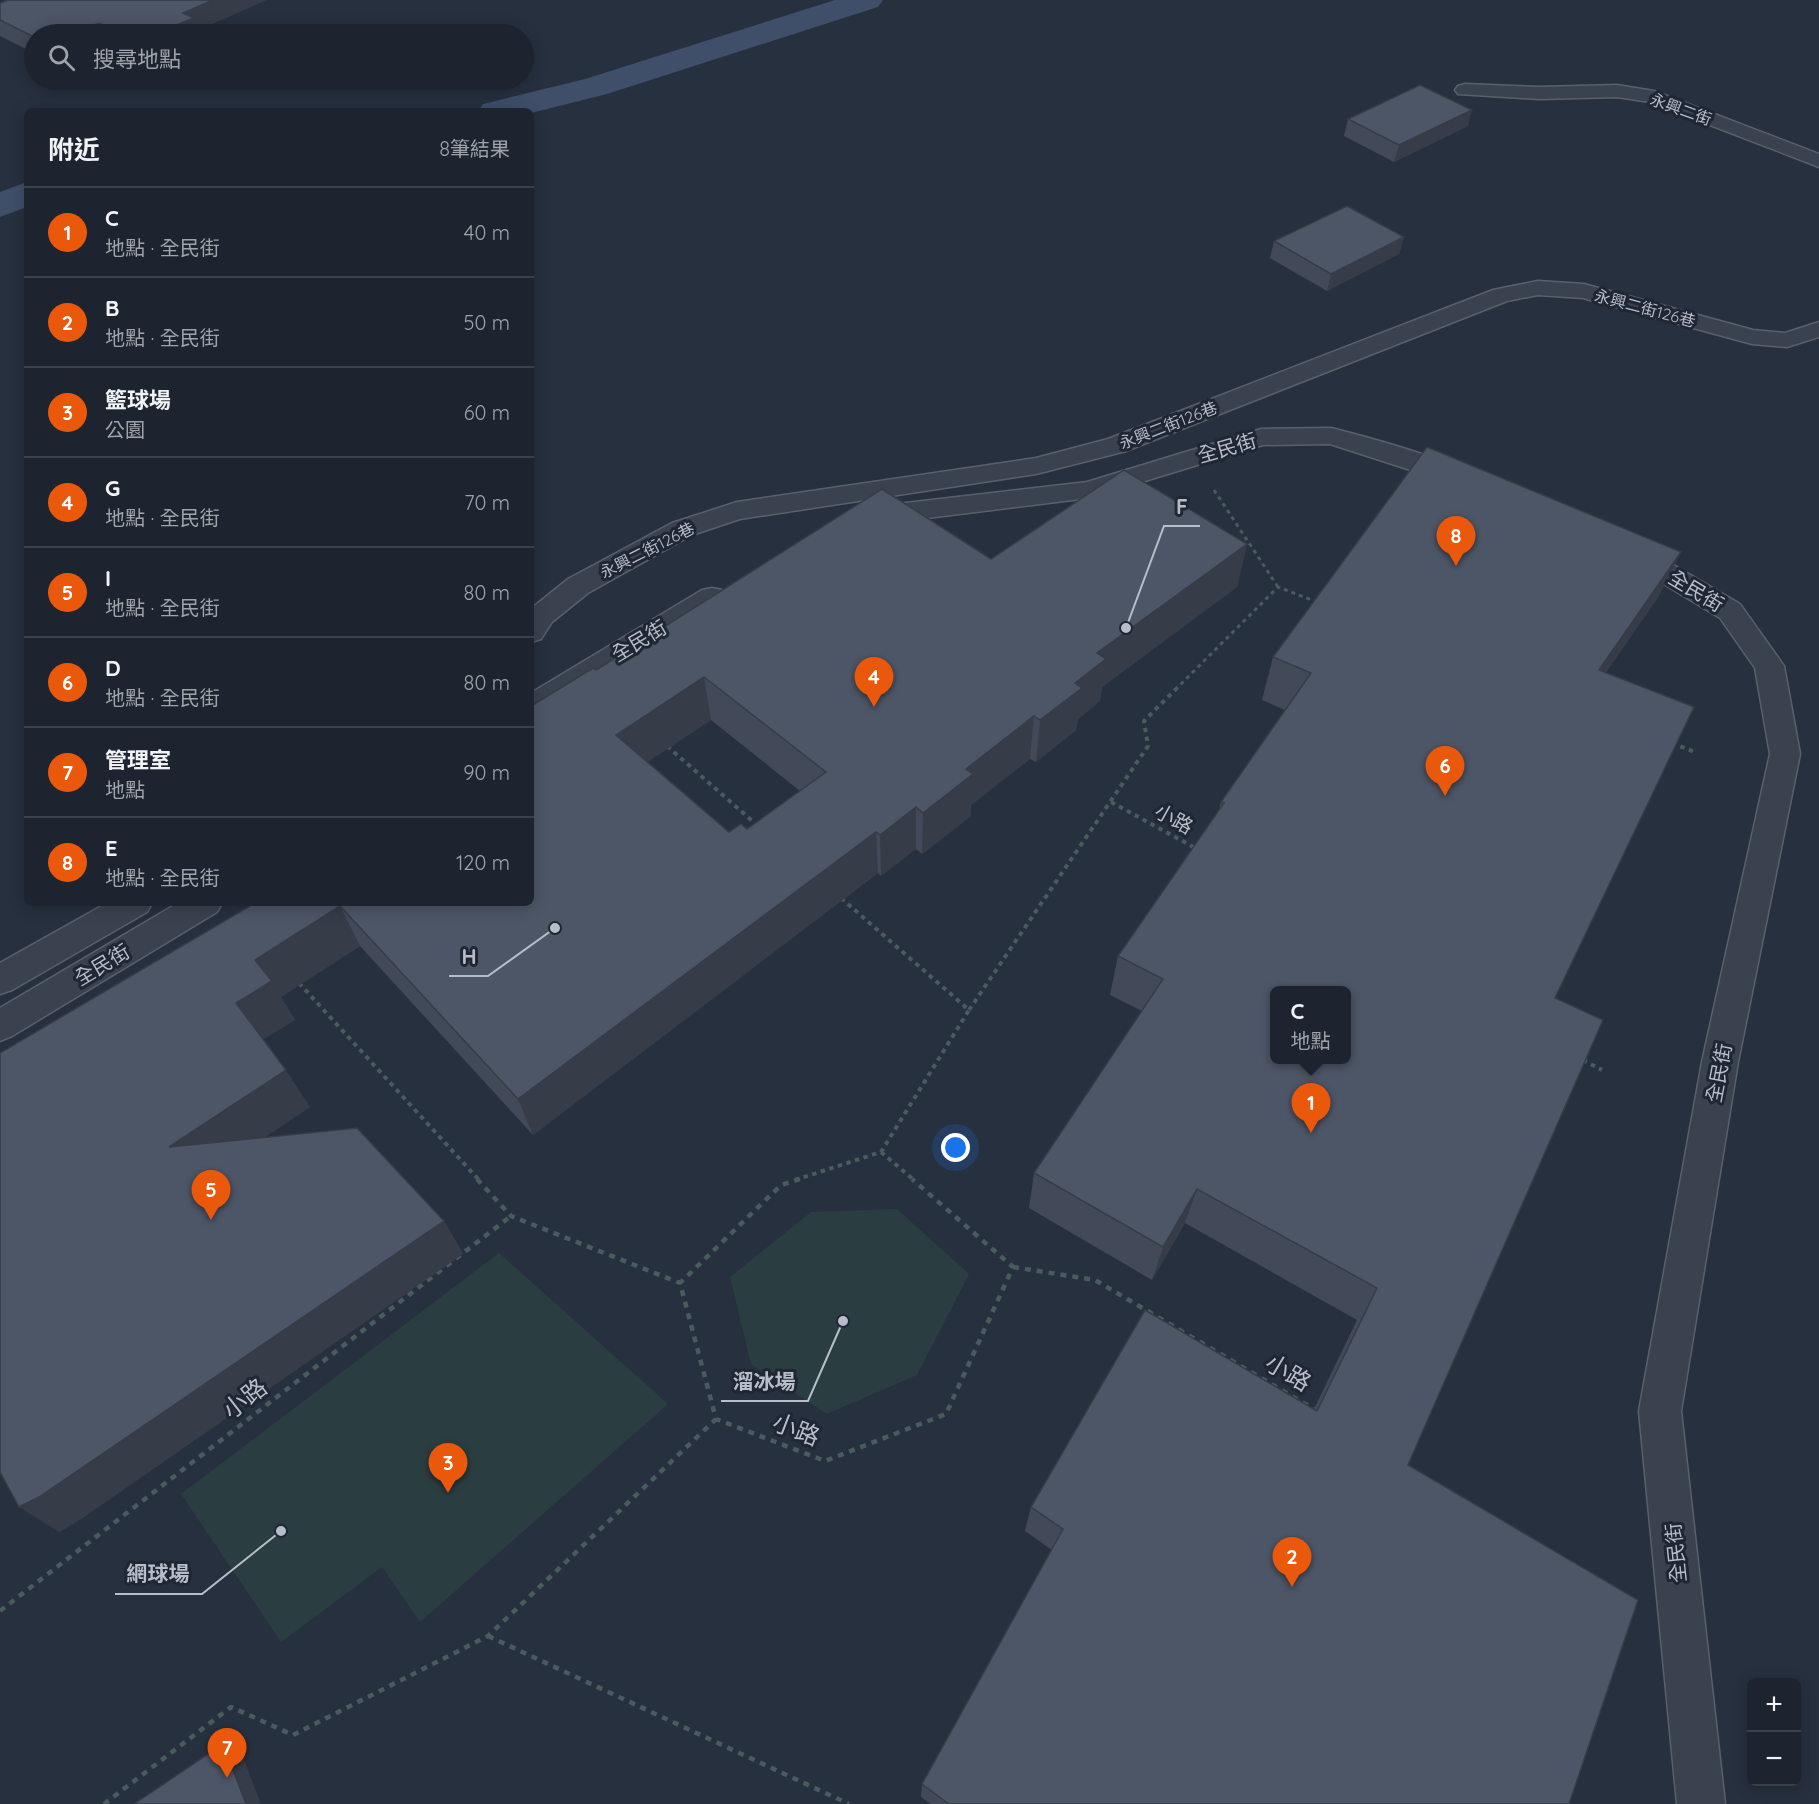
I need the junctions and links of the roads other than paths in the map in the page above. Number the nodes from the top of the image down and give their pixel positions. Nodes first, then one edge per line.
1 (1465, 90) dead end
2 (1819, 161) edge
3 (1819, 330) edge
4 (1481, 488) edge
5 (830, 526) edge
6 (1599, 538) edge
7 (738, 582) edge
8 (534, 627) edge
9 (534, 705) edge
10 (130, 906) edge
11 (200, 906) edge
12 (0, 980) edge
13 (0, 1026) edge
14 (1701, 1804) edge

1 - 2 street, 永興二街
3 - 8 street, 永興二街126巷
4 - 5 street, 全民街
6 - 14 street, 全民街
7 - 9 street, 全民街
10 - 12 street
11 - 13 street, 全民街

